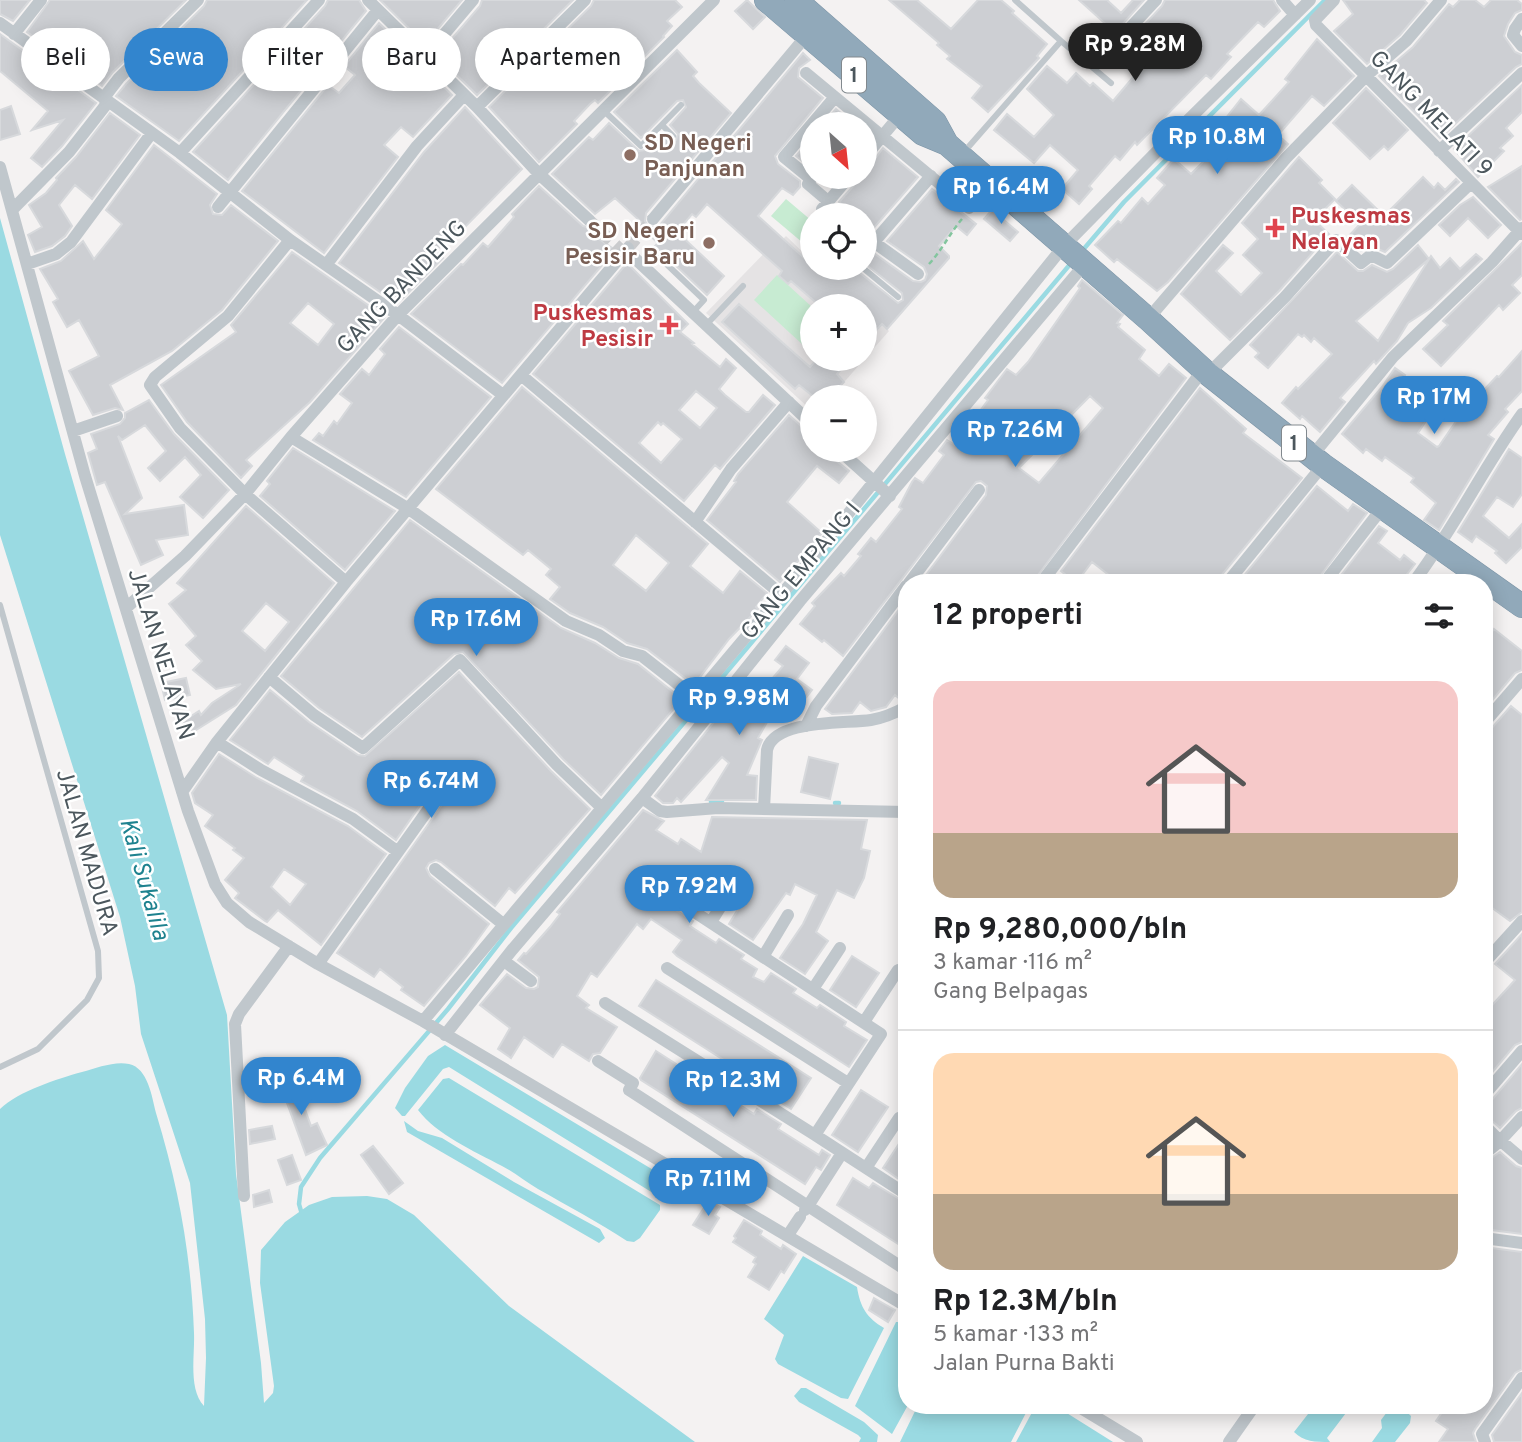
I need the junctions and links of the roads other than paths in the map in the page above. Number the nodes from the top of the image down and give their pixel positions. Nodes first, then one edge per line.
1 (41, 0) edge
2 (198, 0) edge
3 (319, 0) edge
4 (473, 0) edge
5 (585, 0) edge
6 (714, 0) edge
7 (766, 0) edge
8 (796, 0) edge
9 (1015, 0) edge
10 (1156, 0) edge
11 (1282, 0) edge
12 (1310, 0) edge
13 (1334, 0) edge
14 (1441, 0) edge
15 (374, 4) edge
16 (1295, 15) junction
17 (1522, 19) edge
18 (0, 23) edge
19 (397, 28) edge
20 (449, 28) edge
21 (1128, 30) dead end
22 (15, 34) junction
23 (807, 35) junction
24 (1061, 41) junction
25 (1522, 46) edge
26 (806, 73) dead end
27 (1522, 73) edge
28 (1366, 76) junction
29 (1111, 83) dead end
30 (460, 91) edge
31 (464, 95) junction
32 (835, 97) junction
33 (106, 100) junction
34 (681, 105) dead end
35 (477, 107) junction
36 (603, 110) junction
37 (900, 115) junction
38 (662, 125) junction
39 (151, 134) junction
40 (673, 136) dead end
41 (883, 136) junction
42 (877, 143) edge
43 (954, 150) junction
44 (1438, 151) junction
45 (180, 153) junction
46 (0, 167) edge
47 (539, 174) junction
48 (931, 176) junction
49 (1470, 184) junction
50 (840, 189) edge
51 (230, 191) junction
52 (821, 203) edge
53 (829, 203) edge
54 (218, 207) dead end
55 (969, 208) road end
56 (13, 209) junction
57 (653, 219) tunnel mouth
58 (589, 220) tunnel mouth
59 (877, 231) edge
60 (1521, 231) edge
61 (290, 240) junction
62 (877, 245) edge
63 (657, 255) dead end
64 (1074, 256) junction
65 (27, 264) junction
66 (326, 265) junction
67 (918, 274) road end
68 (877, 280) edge
69 (743, 286) dead end
70 (898, 297) dead end
71 (693, 312) junction
72 (398, 315) junction
73 (1148, 318) junction
74 (707, 324) junction
75 (1205, 372) junction
76 (521, 375) junction
77 (503, 394) junction
78 (789, 402) junction
79 (800, 413) edge
80 (1522, 414) edge
81 (117, 416) dead end
82 (73, 431) junction
83 (292, 437) junction
84 (1317, 460) junction
85 (852, 462) edge
86 (882, 489) junction
87 (979, 490) dead end
88 (245, 494) junction
89 (410, 509) junction
90 (1381, 510) junction
91 (695, 522) junction
92 (1440, 546) junction
93 (916, 574) edge
94 (1048, 574) edge
95 (1234, 574) edge
96 (1331, 574) edge
97 (1420, 574) edge
98 (1478, 574) edge
99 (346, 582) junction
100 (1493, 585) edge
101 (790, 594) junction
102 (898, 597) edge
103 (0, 605) edge
104 (1522, 606) edge
105 (126, 608) junction
106 (269, 677) junction
107 (1522, 680) edge
108 (702, 703) junction
109 (898, 710) edge
110 (1493, 713) edge
111 (806, 726) junction
112 (217, 743) junction
113 (182, 792) junction
114 (642, 797) junction
115 (435, 800) dead end
116 (614, 808) junction
117 (764, 809) junction
118 (898, 812) edge
119 (397, 850) junction
120 (435, 869) dead end
121 (729, 893) dead end
122 (673, 898) dead end
123 (788, 915) dead end
124 (711, 922) junction
125 (1522, 922) edge
126 (503, 924) junction
127 (496, 938) junction
128 (289, 946) junction
129 (840, 948) dead end
130 (509, 953) junction
131 (1493, 953) edge
132 (763, 957) junction
133 (318, 964) junction
134 (667, 968) dead end
135 (898, 970) dead end
136 (531, 981) dead end
137 (813, 989) junction
138 (605, 1003) dead end
139 (425, 1022) junction
140 (864, 1022) junction
141 (443, 1034) junction
142 (1522, 1051) edge
143 (598, 1061) dead end
144 (0, 1067) edge
145 (848, 1083) junction
146 (1493, 1085) edge
147 (1522, 1117) edge
148 (898, 1120) edge
149 (1493, 1134) edge
150 (815, 1135) junction
151 (1500, 1141) junction
152 (1493, 1147) edge
153 (842, 1153) junction
154 (1522, 1159) edge
155 (866, 1168) junction
156 (898, 1190) edge
157 (244, 1196) dead end
158 (805, 1211) junction
159 (788, 1235) junction
160 (1493, 1239) edge
161 (1522, 1243) edge
162 (898, 1265) edge
163 (898, 1299) edge
164 (1522, 1378) edge
165 (1091, 1414) edge
166 (1249, 1414) edge
167 (1482, 1437) edge
168 (1137, 1442) edge
169 (1229, 1442) edge

1 - 22 street
2 - 33 street
3 - 45 street
4 - 20 street
5 - 35 street
6 - 36 street, GANG BANDENG
7 - 23 highway, 1
8 - 43 highway, 1
9 - 24 lane
10 - 21 street
11 - 16 street
12 - 16 street
13 - 28 street, GANG MELATI 9
14 - 28 street
15 - 19 street
15 - 51 street
16 - 64 street
17 - 25 street
18 - 22 street
22 - 33 street
23 - 37 highway, 1
23 - 57 street
24 - 29 lane
24 - 43 lane
26 - 32 street
27 - 44 street
28 - 44 street, GANG MELATI 9
28 - 73 street
30 - 31 street
31 - 35 street
31 - 66 street
32 - 41 street
32 - 52 street
33 - 39 street
33 - 56 street
34 - 38 lane
35 - 47 street
36 - 38 lane
36 - 47 street, GANG BANDENG
37 - 41 street
37 - 43 highway, 1
38 - 40 lane
39 - 45 street
39 - 65 street
41 - 42 street
41 - 48 street
43 - 64 highway, 1
44 - 49 street, GANG MELATI 9
45 - 51 street
46 - 56 street, JALAN NELAYAN
47 - 58 street
47 - 72 street, GANG BANDENG
48 - 55 street
48 - 59 street
49 - 60 street, GANG MELATI 9
49 - 75 street
50 - 53 street
51 - 54 street
51 - 61 street
56 - 65 street, JALAN NELAYAN
60 - 84 street
61 - 66 street
61 - 88 street
62 - 67 street
63 - 71 lane
64 - 73 highway, 1
64 - 86 street
64 - 86 street, GANG EMPANG I
65 - 82 street, JALAN NELAYAN
66 - 72 street
68 - 70 lane
69 - 74 lane
71 - 74 street
71 - 76 street
72 - 77 street
72 - 83 street, GANG BANDENG
73 - 75 highway, 1
74 - 78 street
75 - 84 highway, 1
75 - 94 street
76 - 77 street
76 - 91 street
77 - 89 street
78 - 79 street
78 - 91 street
80 - 92 street
81 - 82 street
82 - 105 street, JALAN NELAYAN
83 - 88 street, GANG BANDENG
83 - 89 street
84 - 90 highway, 1
84 - 95 street
85 - 86 street
86 - 101 street, GANG EMPANG I
86 - 101 street
87 - 93 street
88 - 99 street
88 - 105 street, GANG BANDENG
89 - 99 street
89 - 108 street
90 - 92 highway, 1
90 - 96 street
91 - 101 street
92 - 97 street
92 - 98 highway, 1
99 - 106 street
100 - 104 highway, 1
101 - 108 street, GANG EMPANG I
101 - 108 street
102 - 111 street
103 - 144 lane, JALAN MADURA
105 - 113 street, JALAN NELAYAN
106 - 112 street
106 - 116 street
107 - 110 street
108 - 114 street, GANG EMPANG I
108 - 116 street
109 - 111 street
111 - 117 street
112 - 113 street
112 - 119 street
113 - 128 street, JALAN NELAYAN
114 - 116 street, GANG EMPANG I
114 - 117 street
115 - 119 street
116 - 126 street
116 - 130 street, GANG EMPANG I
117 - 118 street
119 - 133 street
120 - 126 street
121 - 124 street
122 - 124 street
123 - 132 street
124 - 132 street
125 - 131 street
126 - 127 street
127 - 130 street
127 - 139 street
128 - 133 street, JALAN NELAYAN
128 - 157 street
129 - 137 street
130 - 136 street
130 - 141 street, GANG EMPANG I
132 - 137 street
133 - 139 street, JALAN NELAYAN
134 - 145 street
135 - 140 street
137 - 140 street
138 - 150 street
139 - 141 street, JALAN NELAYAN
140 - 145 street
141 - 159 street, JALAN NELAYAN
142 - 146 street
143 - 158 street
145 - 150 street
147 - 151 street
148 - 155 street
149 - 151 street
150 - 153 street
151 - 152 street
151 - 154 street
153 - 155 street
153 - 158 street
155 - 156 street
158 - 159 street
158 - 162 street
159 - 163 street, JALAN NELAYAN
160 - 161 street
164 - 167 street
165 - 168 street
166 - 169 street

